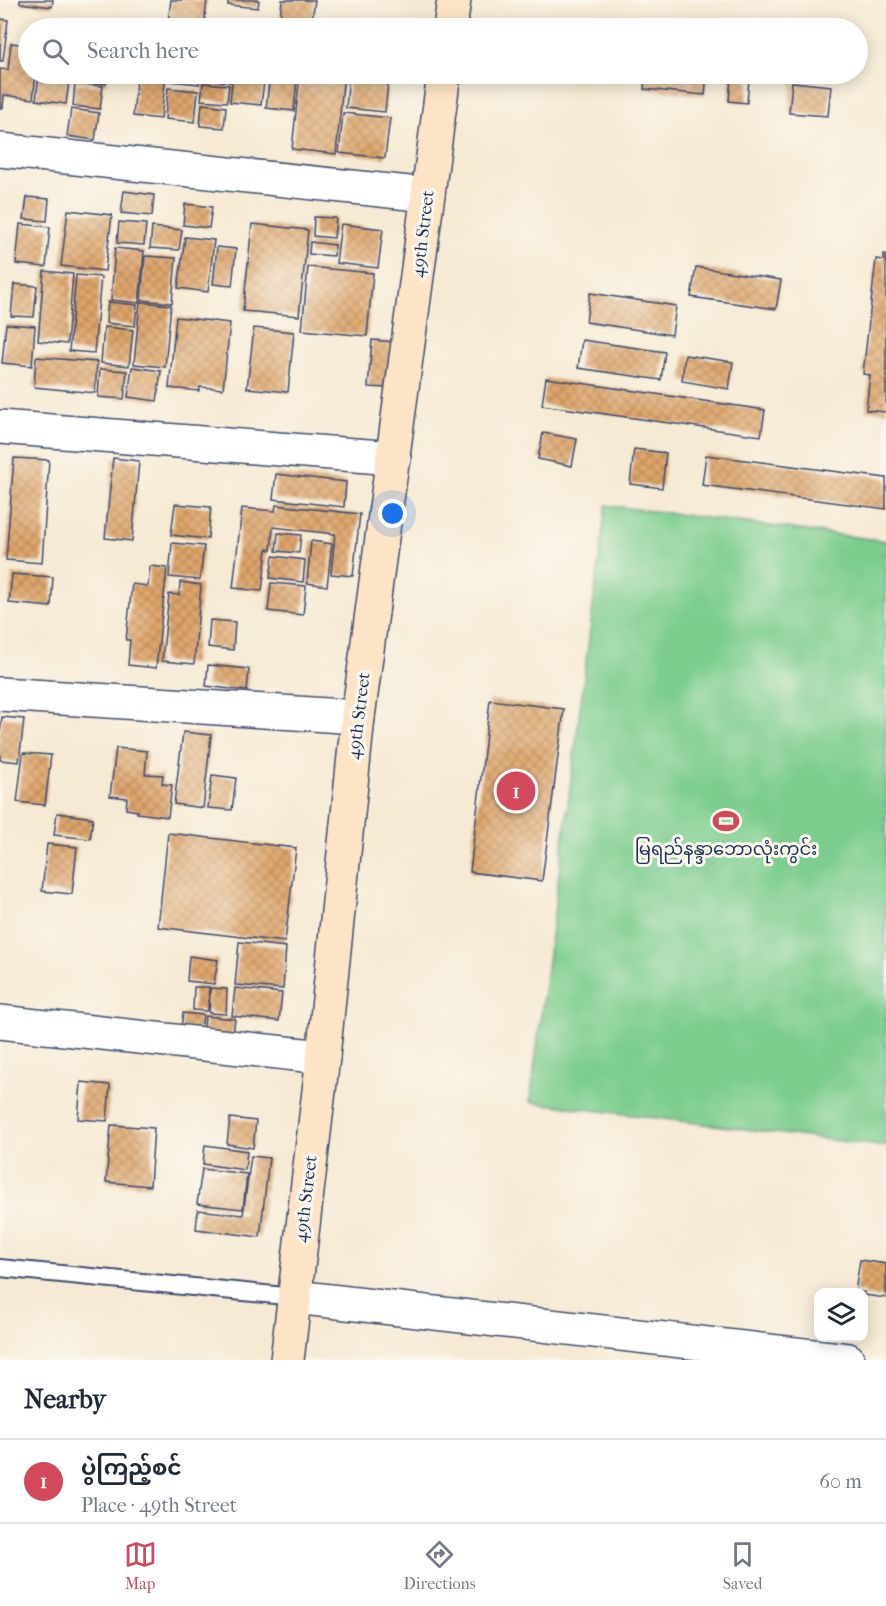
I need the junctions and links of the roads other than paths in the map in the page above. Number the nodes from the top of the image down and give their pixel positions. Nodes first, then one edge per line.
1 (454, 0) edge
2 (451, 18) edge
3 (443, 84) edge
4 (0, 150) edge
5 (428, 195) junction
6 (0, 427) edge
7 (394, 458) junction
8 (0, 694) edge
9 (358, 717) junction
10 (0, 1022) edge
11 (323, 1057) junction
12 (0, 1268) edge
13 (295, 1298) junction
14 (684, 1351) edge
15 (287, 1360) edge
16 (848, 1360) edge

1 - 2 main road
3 - 5 main road, 49th Street
4 - 5 street
5 - 7 main road, 49th Street
6 - 7 street
7 - 9 main road, 49th Street
8 - 9 street
9 - 11 main road, 49th Street
10 - 11 street
11 - 13 main road, 49th Street
12 - 13 lane
13 - 14 street
13 - 15 main road, 49th Street
14 - 16 street

